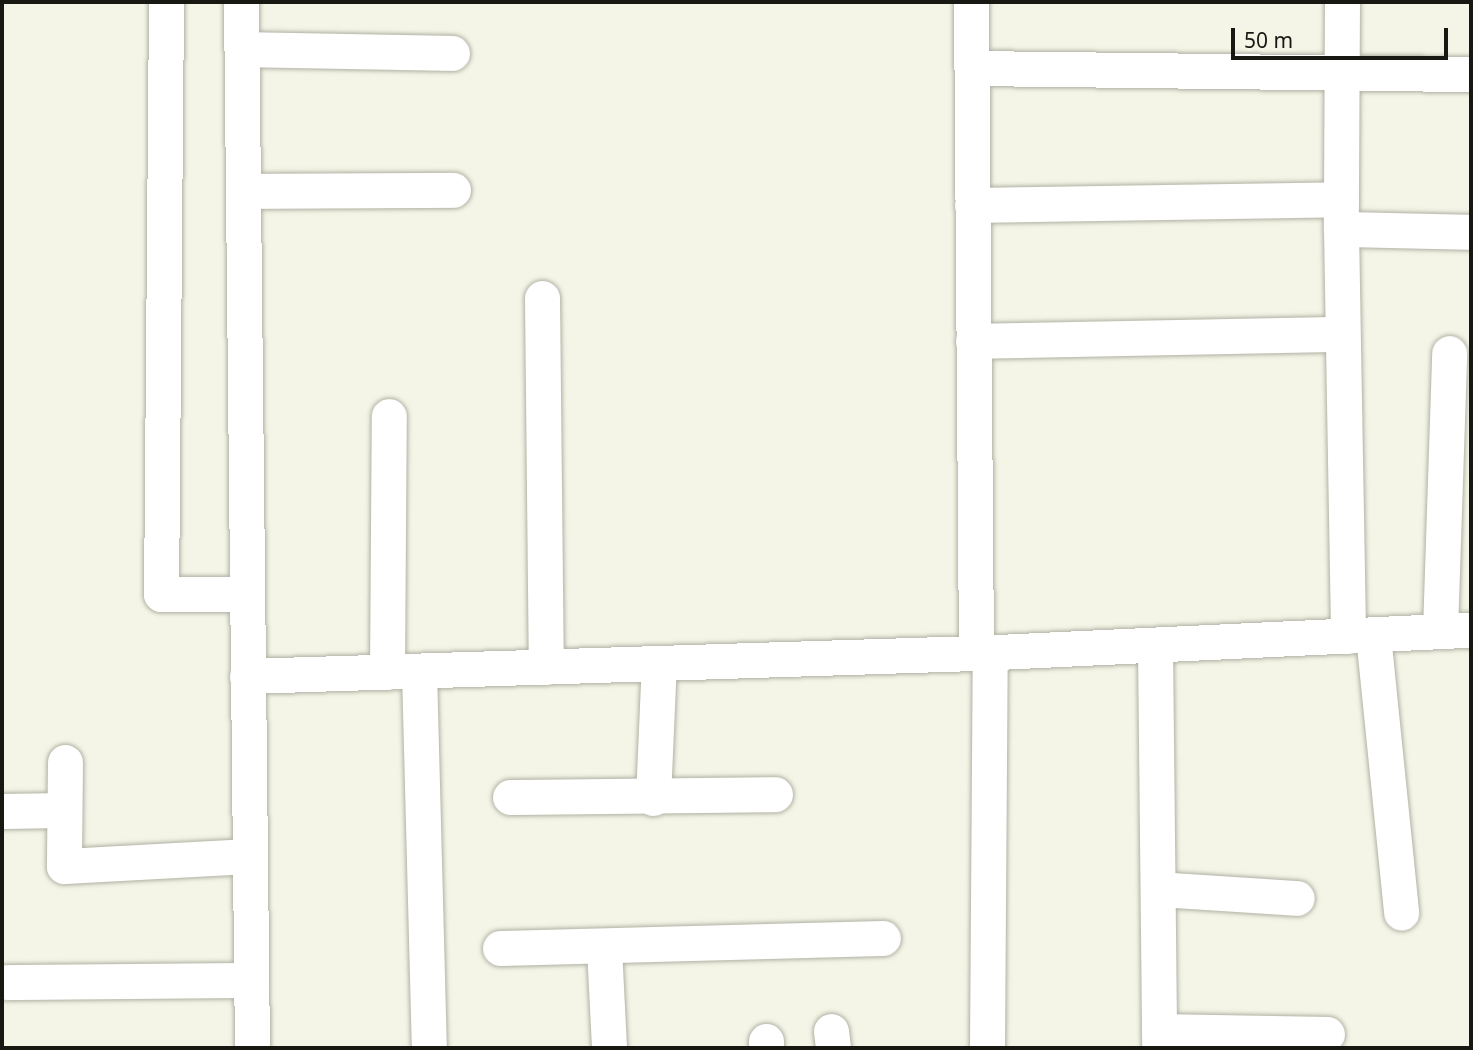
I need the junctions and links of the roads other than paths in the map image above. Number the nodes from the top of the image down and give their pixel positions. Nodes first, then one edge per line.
1 (166, 2) edge
2 (241, 2) edge
3 (971, 2) edge
4 (1342, 2) edge
5 (242, 49) junction
6 (452, 53) dead end
7 (972, 68) junction
8 (1342, 72) junction
9 (1471, 74) edge
10 (453, 190) dead end
11 (243, 191) junction
12 (972, 205) junction
13 (1341, 214) junction
14 (1471, 232) edge
15 (542, 298) dead end
16 (1342, 334) junction
17 (973, 341) junction
18 (1448, 354) dead end
19 (389, 416) dead end
20 (246, 593) junction
21 (1455, 631) edge
22 (1361, 635) junction
23 (1155, 645) junction
24 (983, 653) junction
25 (659, 663) junction
26 (546, 667) junction
27 (403, 672) junction
28 (247, 676) junction
29 (65, 762) dead end
30 (775, 794) dead end
31 (510, 797) dead end
32 (653, 798) junction
33 (64, 810) junction
34 (2, 811) edge
35 (250, 856) junction
36 (1158, 889) junction
37 (1297, 898) dead end
38 (1401, 913) dead end
39 (883, 938) dead end
40 (500, 948) dead end
41 (604, 948) junction
42 (251, 980) junction
43 (7, 982) dead end
44 (1326, 1034) dead end
45 (1159, 1040) edge
46 (251, 1048) edge
47 (429, 1048) edge
48 (609, 1048) edge
49 (987, 1048) edge

1 - 20 street
2 - 5 street
3 - 7 street
4 - 8 street
5 - 6 street
5 - 11 street
7 - 8 street
7 - 12 street
8 - 9 street
8 - 13 street
10 - 11 street
11 - 20 street
12 - 13 street
12 - 17 street
13 - 14 street
13 - 16 street
15 - 26 street
16 - 17 street
16 - 22 street
17 - 24 street
18 - 21 street
19 - 27 street
20 - 28 street
21 - 22 street
22 - 23 street
22 - 38 street
23 - 24 street
23 - 36 street
24 - 25 street
24 - 49 street
25 - 26 street
25 - 32 street
26 - 27 street
27 - 28 street
27 - 47 street
28 - 35 street
29 - 33 street
30 - 32 street
31 - 32 street
33 - 34 street
33 - 35 street
35 - 42 street
36 - 37 street
36 - 45 street
39 - 41 street
40 - 41 street
41 - 48 street
42 - 43 street
42 - 46 street
44 - 45 street

